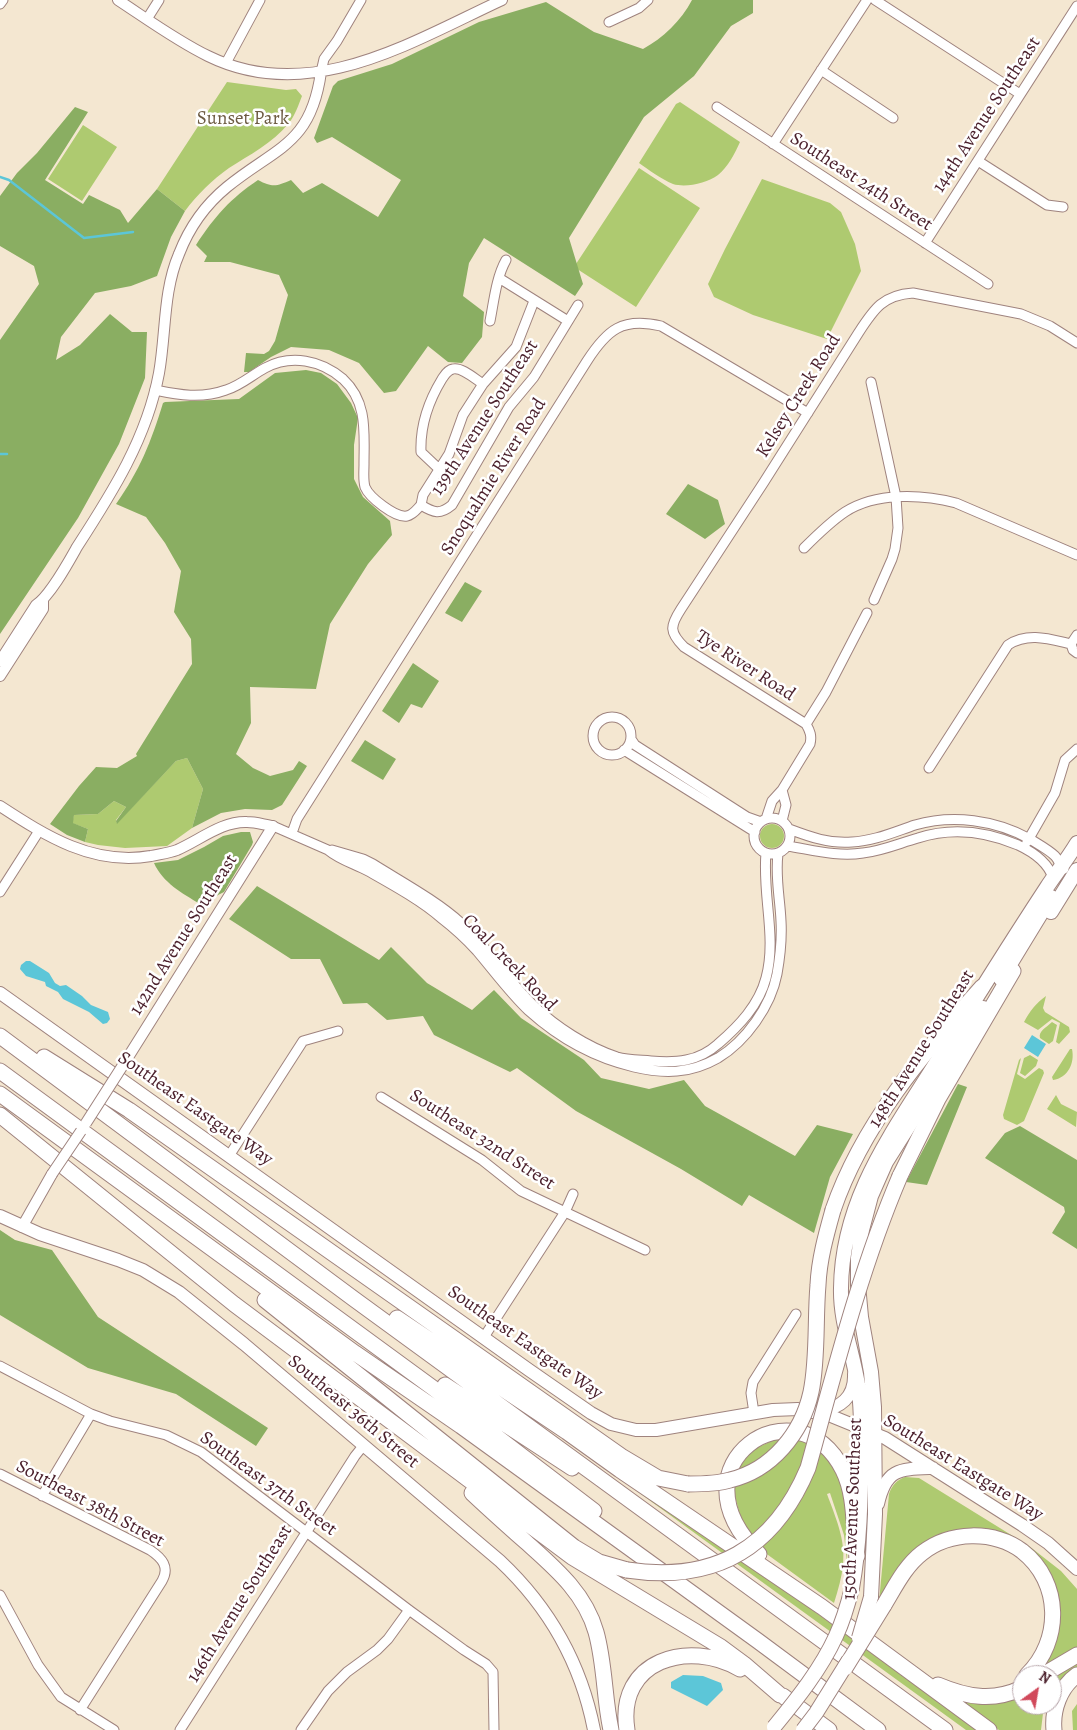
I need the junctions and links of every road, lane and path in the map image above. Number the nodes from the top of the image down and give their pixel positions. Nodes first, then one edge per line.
1 (2, 0) edge
2 (118, 0) edge
3 (158, 0) edge
4 (260, 0) edge
5 (361, 0) edge
6 (502, 0) edge
7 (648, 0) edge
8 (867, 0) edge
9 (876, 0) edge
10 (0, 4) edge
11 (1077, 6) edge
12 (147, 19) junction
13 (608, 22) dead end
14 (226, 63) junction
15 (821, 70) junction
16 (321, 72) junction
17 (1020, 94) junction
18 (717, 107) dead end
19 (893, 118) dead end
20 (773, 144) junction
21 (978, 161) junction
22 (1063, 207) dead end
23 (925, 243) junction
24 (506, 260) dead end
25 (499, 278) junction
26 (988, 284) dead end
27 (534, 301) junction
28 (578, 305) dead end
29 (490, 321) dead end
30 (568, 321) junction
31 (1077, 343) edge
32 (871, 382) dead end
33 (483, 384) junction
34 (155, 390) junction
35 (808, 413) junction
36 (439, 469) junction
37 (896, 497) junction
38 (421, 505) junction
39 (804, 548) dead end
40 (1077, 555) edge
41 (874, 600) dead end
42 (43, 601) junction
43 (867, 613) dead end
44 (676, 617) joint
45 (1077, 635) edge
46 (1071, 644) junction
47 (1077, 653) edge
48 (0, 661) edge
49 (0, 676) edge
50 (806, 724) junction
51 (631, 739) junction
52 (1077, 749) edge
53 (624, 750) junction
54 (929, 768) dead end
55 (782, 790) junction
56 (0, 806) edge
57 (763, 821) junction
58 (782, 821) junction
59 (273, 826) junction
60 (789, 829) junction
61 (39, 831) junction
62 (754, 832) junction
63 (292, 833) junction
64 (1029, 839) junction
65 (1077, 843) edge
66 (788, 846) junction
67 (1023, 848) junction
68 (328, 850) junction
69 (766, 853) junction
70 (778, 854) junction
71 (1057, 872) junction
72 (1076, 874) edge
73 (0, 892) edge
74 (1013, 971) junction
75 (0, 993) edge
76 (985, 994) junction
77 (0, 1031) edge
78 (338, 1031) dead end
79 (0, 1036) edge
80 (0, 1060) edge
81 (0, 1071) edge
82 (34, 1090) junction
83 (381, 1097) dead end
84 (5, 1098) edge
85 (0, 1115) edge
86 (83, 1127) junction
87 (103, 1142) junction
88 (229, 1156) junction
89 (573, 1194) dead end
90 (565, 1212) junction
91 (0, 1216) edge
92 (22, 1227) junction
93 (645, 1250) dead end
94 (843, 1264) joint
95 (858, 1272) joint
96 (354, 1299) junction
97 (796, 1314) dead end
98 (484, 1337) junction
99 (854, 1362) junction
100 (0, 1366) edge
101 (817, 1412) junction
102 (754, 1413) junction
103 (91, 1414) junction
104 (867, 1431) junction
105 (567, 1432) junction
106 (412, 1439) junction
107 (363, 1446) junction
108 (933, 1468) junction
109 (0, 1474) edge
110 (614, 1488) junction
111 (42, 1496) junction
112 (875, 1514) junction
113 (306, 1531) junction
114 (857, 1556) junction
115 (764, 1558) junction
116 (1077, 1569) edge
117 (0, 1595) edge
118 (822, 1607) junction
119 (409, 1610) junction
120 (758, 1641) junction
121 (1077, 1655) edge
122 (895, 1661) junction
123 (1036, 1665) edge
124 (1060, 1665) edge
125 (845, 1668) junction
126 (1077, 1676) edge
127 (1012, 1685) edge
128 (1012, 1693) edge
129 (780, 1694) junction
130 (970, 1696) junction
131 (80, 1710) junction
132 (773, 1729) edge
133 (114, 1730) edge
134 (180, 1730) edge
135 (301, 1730) edge
136 (494, 1730) edge
137 (594, 1730) edge
138 (611, 1730) edge
139 (627, 1730) edge
140 (803, 1730) edge
141 (829, 1730) edge
142 (878, 1730) edge
143 (945, 1730) edge
144 (989, 1730) edge
145 (1054, 1730) edge

1 - 10 street
2 - 12 street
3 - 12 street
4 - 14 street
5 - 16 street
6 - 16 street
7 - 13 street
8 - 15 street
9 - 17 street
11 - 17 street, 144th Avenue Southeast
12 - 14 street
14 - 16 street
15 - 19 street
15 - 20 street
16 - 34 street
17 - 21 street, 144th Avenue Southeast
18 - 20 street, Southeast 24th Street
20 - 23 street, Southeast 24th Street
21 - 22 street
21 - 23 street, 144th Avenue Southeast
23 - 26 street, Southeast 24th Street
24 - 25 street
25 - 27 street
25 - 29 street
27 - 30 street
27 - 33 street, 139th Avenue Southeast
28 - 30 street, 139th Avenue Southeast
30 - 38 street, 139th Avenue Southeast
31 - 35 street, Kelsey Creek Road
32 - 37 street
33 - 36 street, 139th Avenue Southeast
33 - 36 street, 139th Avenue Southeast
34 - 38 street, 139th Avenue Southeast
34 - 42 street
35 - 44 street, Kelsey Creek Road
35 - 63 street, Snoqualmie River Road
36 - 38 street, 139th Avenue Southeast
37 - 39 street
37 - 40 street
37 - 41 street
42 - 48 street
42 - 49 street
43 - 50 street
44 - 50 street, Tye River Road
45 - 46 street
46 - 47 street
46 - 54 street
50 - 55 street, Tye River Road
51 - 53 street
51 - 53 street
51 - 57 street
52 - 64 street
53 - 62 street
55 - 57 street
55 - 58 street
56 - 61 street
57 - 58 street
57 - 62 street
58 - 60 street
59 - 61 street
59 - 63 street, Coal Creek Road
59 - 86 street, 142nd Avenue Southeast, bridge
60 - 64 street
60 - 66 street
61 - 73 street
62 - 69 street
63 - 68 street, Coal Creek Road
64 - 67 street
64 - 71 street
65 - 71 main road, 148th Avenue Southeast
66 - 67 street
66 - 70 street
67 - 71 street
68 - 69 street, Coal Creek Road
68 - 70 street, Coal Creek Road
69 - 70 street
71 - 72 street
71 - 76 main road, 148th Avenue Southeast
72 - 74 main road, 148th Avenue Southeast
74 - 76 main road, 148th Avenue Southeast
74 - 84 highway, bridge
75 - 88 main road, Southeast Eastgate Way
76 - 77 highway, bridge
76 - 94 main road, 148th Avenue Southeast
76 - 95 main road, 148th Avenue Southeast
78 - 88 street
79 - 96 highway
80 - 82 highway
81 - 82 highway
82 - 86 highway
83 - 90 street, Southeast 32nd Street
84 - 120 highway
85 - 106 highway
86 - 87 highway
86 - 92 street, 142nd Avenue Southeast, bridge
87 - 110 highway
87 - 120 highway
88 - 98 main road, Southeast Eastgate Way
89 - 90 street
90 - 93 street, Southeast 32nd Street
90 - 98 street
91 - 92 main road, Southeast 36th Street
92 - 107 main road, Southeast 36th Street
94 - 99 main road, 150th Avenue Southeast
95 - 104 main road, 150th Avenue Southeast
96 - 105 highway
96 - 110 highway
97 - 102 street
98 - 102 main road, Southeast Eastgate Way
99 - 101 main road
99 - 104 main road, 150th Avenue Southeast
100 - 103 street, Southeast 37th Street
101 - 102 main road, Southeast Eastgate Way
101 - 104 main road, Southeast Eastgate Way
103 - 111 street
103 - 113 street, Southeast 37th Street
104 - 108 main road, Southeast Eastgate Way
104 - 112 main road, 150th Avenue Southeast
104 - 114 main road, 150th Avenue Southeast
105 - 115 highway
105 - 118 highway
106 - 129 highway
106 - 138 highway
107 - 113 street, 146th Avenue Southeast
107 - 137 main road, Southeast 36th Street
108 - 112 main road
108 - 116 main road, Southeast Eastgate Way
109 - 111 street, Southeast 38th Street
110 - 143 highway
111 - 131 street, Southeast 38th Street
112 - 125 main road, 150th Avenue Southeast, bridge
113 - 119 street, Southeast 37th Street
113 - 134 street, 146th Avenue Southeast
114 - 115 highway
114 - 132 main road, 150th Avenue Southeast, bridge
115 - 118 highway
117 - 131 street
118 - 122 highway
119 - 135 street
119 - 136 street, Southeast 37th Street
120 - 142 highway
121 - 124 highway
122 - 130 highway
122 - 144 highway
123 - 125 highway, bridge
125 - 140 main road, 150th Avenue Southeast, bridge
126 - 145 highway
127 - 130 highway
128 - 130 highway
129 - 139 highway
129 - 141 highway
131 - 133 street

